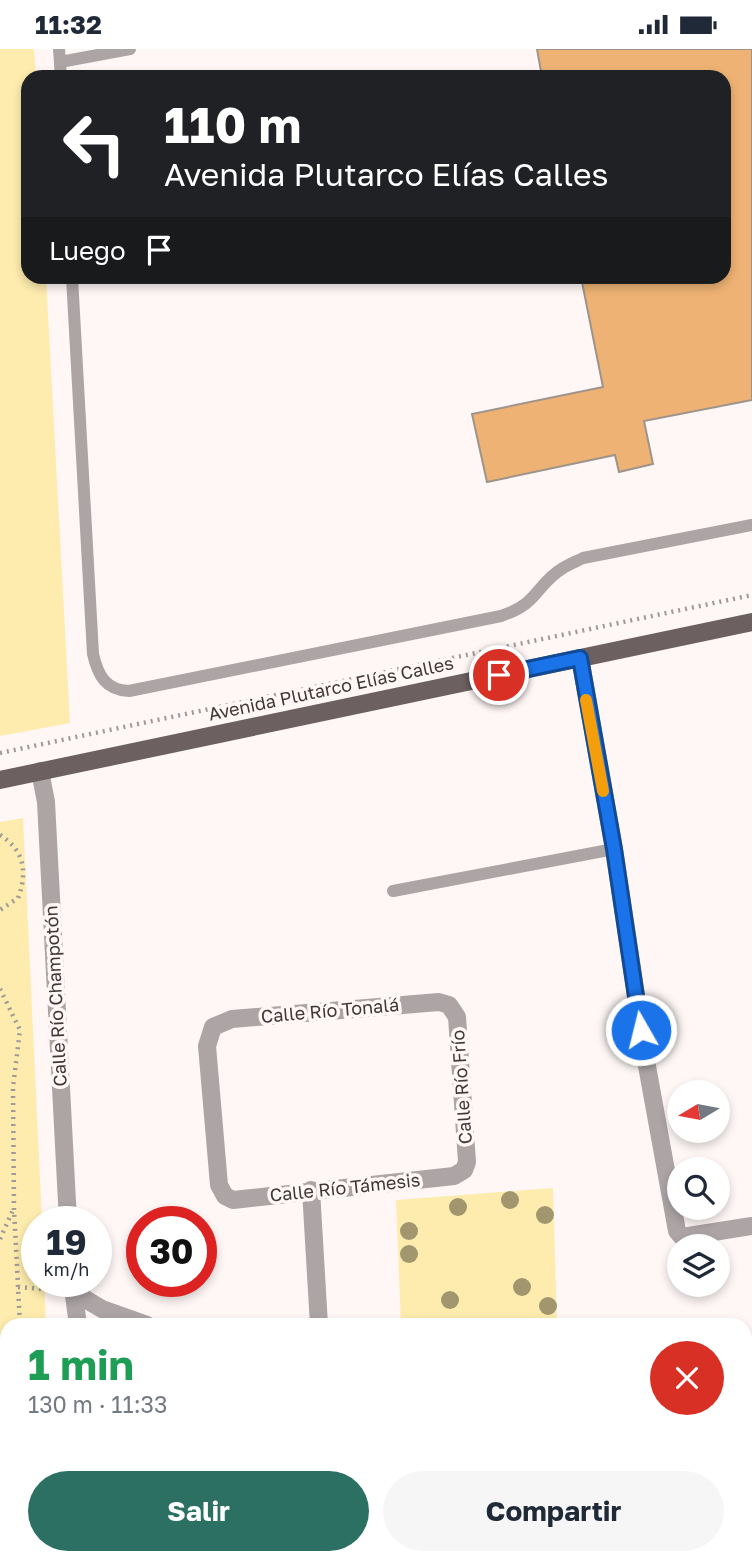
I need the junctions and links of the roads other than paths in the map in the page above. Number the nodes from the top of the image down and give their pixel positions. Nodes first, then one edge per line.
1 (130, 49) edge
2 (59, 56) edge
3 (72, 284) edge
4 (752, 525) edge
5 (752, 621) edge
6 (580, 658) junction
7 (40, 771) junction
8 (0, 780) edge
9 (614, 849) junction
10 (393, 891) dead end
11 (449, 1005) joint
12 (464, 1170) joint
13 (311, 1190) junction
14 (225, 1196) joint
15 (67, 1206) edge
16 (752, 1226) edge
17 (75, 1297) edge
18 (86, 1297) edge
19 (77, 1318) edge
20 (126, 1318) edge
21 (319, 1318) edge

1 - 2 lane
3 - 4 lane
5 - 6 main road, Avenida Plutarco Elías Calles
6 - 7 main road, Avenida Plutarco Elías Calles
6 - 9 street
7 - 8 main road, Avenida Plutarco Elías Calles
7 - 15 street, Calle Río Champotón
9 - 10 lane
9 - 16 street
11 - 12 street, Calle Río Frío
11 - 14 street, Calle Río Tonalá
12 - 13 street, Calle Río Támesis
13 - 14 street, Calle Río Támesis
13 - 21 street
17 - 19 street
18 - 20 street

